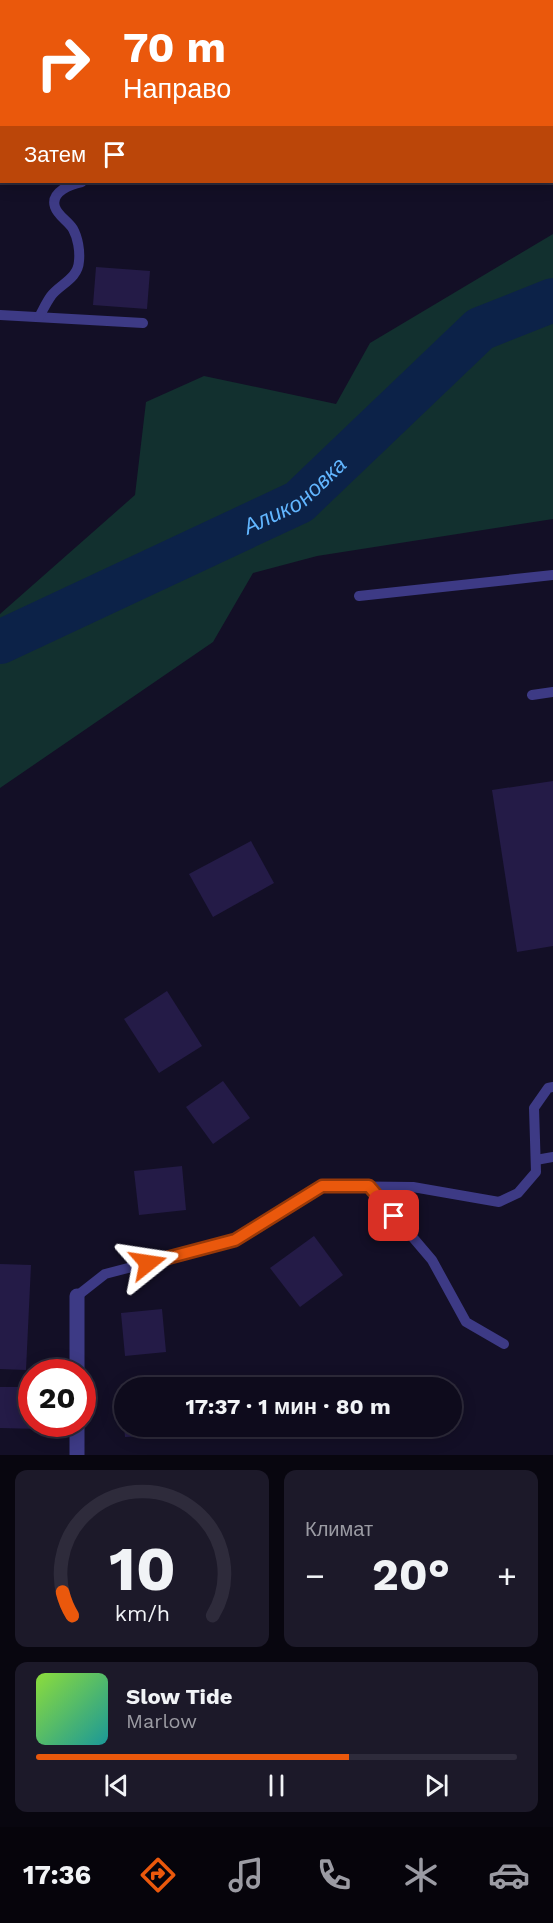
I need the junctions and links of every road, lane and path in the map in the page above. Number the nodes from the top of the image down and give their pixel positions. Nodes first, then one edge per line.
1 (76, 183) edge
2 (0, 315) edge
3 (39, 317) junction
4 (144, 323) dead end
5 (553, 575) edge
6 (359, 596) dead end
7 (553, 692) edge
8 (532, 695) dead end
9 (553, 1087) edge
10 (553, 1157) edge
11 (536, 1160) junction
12 (369, 1186) junction
13 (77, 1296) joint
14 (504, 1344) dead end
15 (77, 1359) edge
16 (77, 1437) edge
17 (77, 1455) edge

1 - 3 lane
2 - 3 lane
3 - 4 lane
5 - 6 lane
7 - 8 lane
9 - 11 lane
10 - 11 lane
11 - 12 lane
12 - 13 lane
12 - 14 lane
13 - 15 street
16 - 17 street

